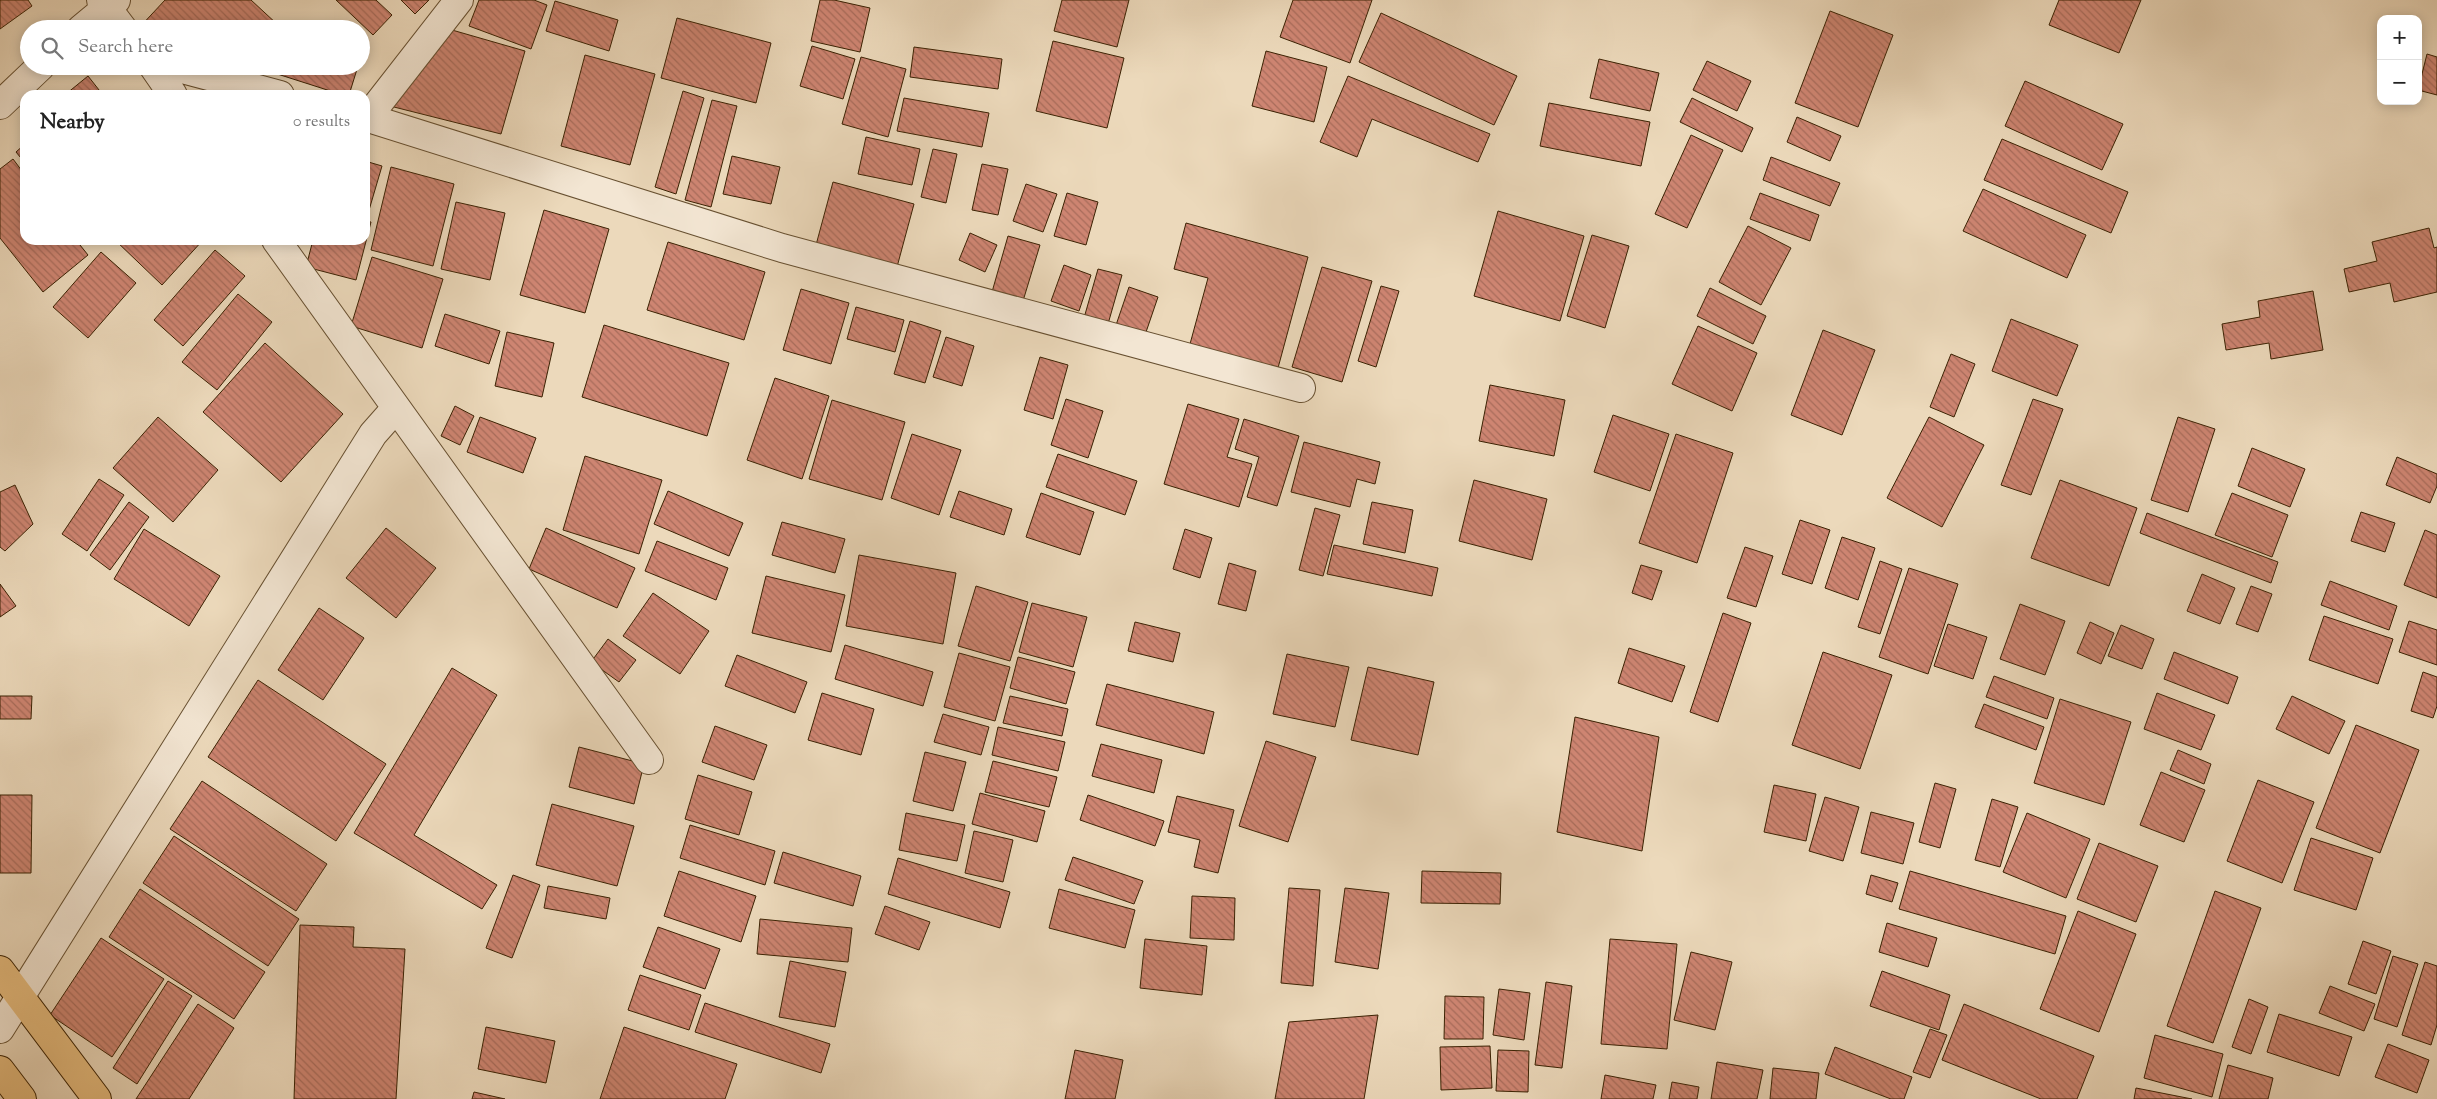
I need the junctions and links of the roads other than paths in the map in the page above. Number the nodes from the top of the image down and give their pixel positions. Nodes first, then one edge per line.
1 (459, 0) edge
2 (112, 9) edge
3 (95, 20) edge
4 (32, 75) edge
5 (159, 75) edge
6 (206, 75) edge
7 (170, 90) edge
8 (261, 90) edge
9 (0, 105) edge
10 (370, 113) edge
11 (370, 119) edge
12 (280, 245) edge
13 (1300, 388) dead end
14 (396, 408) junction
15 (649, 760) dead end
16 (0, 970) edge
17 (20, 996) junction
18 (0, 1029) edge
19 (0, 1070) edge
20 (22, 1099) edge
21 (97, 1099) edge

1 - 10 street
2 - 3 street
4 - 9 street
5 - 7 street
6 - 8 street
11 - 13 street
12 - 14 street
14 - 15 street
14 - 17 street
16 - 17 main road
17 - 18 street
17 - 21 main road
19 - 20 main road

